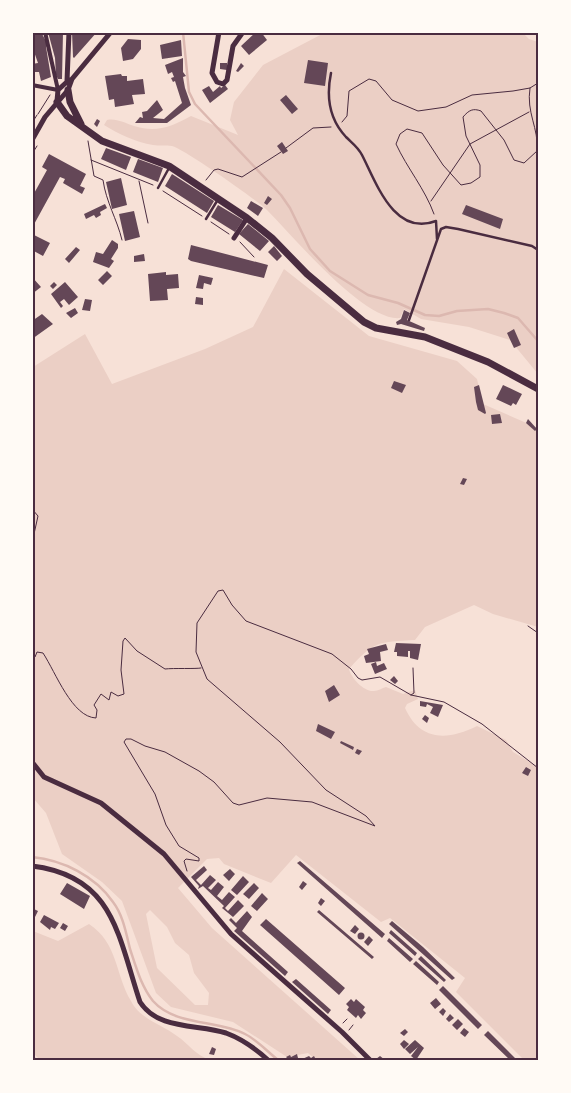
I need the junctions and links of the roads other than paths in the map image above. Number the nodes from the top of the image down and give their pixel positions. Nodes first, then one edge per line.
1 (45, 32) edge
2 (69, 32) edge
3 (111, 32) edge
4 (219, 32) edge
5 (243, 32) edge
6 (331, 73) dead end
7 (69, 80) junction
8 (32, 85) edge
9 (58, 90) junction
10 (68, 90) junction
11 (57, 102) junction
12 (87, 135) junction
13 (32, 140) edge
14 (169, 166) junction
15 (158, 188) road end
16 (218, 199) junction
17 (206, 218) road end
18 (247, 218) junction
19 (234, 238) road end
20 (437, 239) junction
21 (538, 250) edge
22 (409, 320) dead end
23 (538, 389) edge
24 (32, 762) edge
25 (35, 867) edge
26 (268, 1060) edge
27 (370, 1060) edge

1 - 9 street
2 - 7 street
3 - 7 street
4 - 5 street
6 - 20 lane
7 - 9 street
7 - 10 street
8 - 9 street
9 - 11 street
10 - 11 street
10 - 12 main road
11 - 12 main road
11 - 13 street
12 - 14 main road
14 - 15 lane
14 - 16 main road
16 - 17 lane
16 - 18 main road
18 - 19 street
18 - 23 main road
20 - 21 lane
20 - 22 lane
24 - 27 street
25 - 26 street

